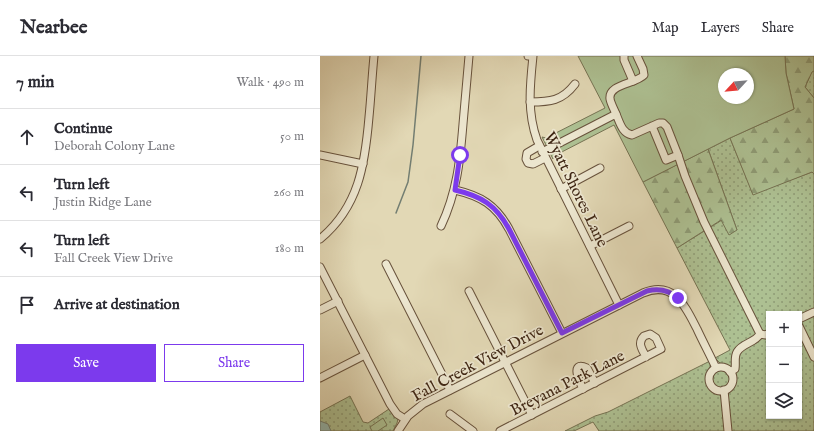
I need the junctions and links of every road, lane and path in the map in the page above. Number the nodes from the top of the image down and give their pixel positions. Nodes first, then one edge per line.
1 (374, 56) edge
2 (469, 56) edge
3 (528, 56) edge
4 (533, 56) edge
5 (624, 56) edge
6 (637, 56) edge
7 (633, 81) junction
8 (575, 84) dead end
9 (530, 102) junction
10 (616, 114) junction
11 (652, 126) junction
12 (542, 152) junction
13 (320, 155) edge
14 (678, 155) junction
15 (363, 164) junction
16 (600, 168) dead end
17 (561, 189) junction
18 (455, 190) junction
19 (441, 226) dead end
20 (629, 226) dead end
21 (320, 239) edge
22 (590, 246) junction
23 (386, 264) dead end
24 (320, 268) edge
25 (469, 292) dead end
26 (338, 301) junction
27 (619, 305) junction
28 (320, 310) edge
29 (814, 312) edge
30 (802, 318) edge
31 (802, 332) edge
32 (562, 333) junction
33 (760, 334) junction
34 (766, 335) edge
35 (364, 355) junction
36 (646, 357) dead end
37 (814, 357) edge
38 (505, 362) junction
39 (716, 368) junction
40 (730, 372) junction
41 (320, 378) edge
42 (595, 383) junction
43 (583, 389) junction
44 (450, 390) junction
45 (724, 390) junction
46 (450, 414) dead end
47 (532, 415) junction
48 (405, 419) junction
49 (398, 431) edge
50 (473, 431) edge
51 (500, 431) edge
52 (728, 431) edge

1 - 15 street
2 - 18 street
3 - 4 street
4 - 9 street, Wyatt Shores Lane
5 - 7 street
6 - 7 street
7 - 10 street
8 - 9 street
9 - 12 street, Wyatt Shores Lane
10 - 11 street
10 - 12 street
11 - 14 street
11 - 14 street
12 - 17 street, Wyatt Shores Lane
13 - 15 street
14 - 33 street
15 - 21 street
16 - 17 street
17 - 22 street, Wyatt Shores Lane
18 - 19 street
18 - 32 street
20 - 22 street
22 - 27 street, Wyatt Shores Lane
23 - 44 street
24 - 26 street
25 - 38 street
26 - 28 street
26 - 35 street
27 - 32 street, Fall Creek View Drive
27 - 39 street, Fall Creek View Drive
29 - 30 street
31 - 37 street
32 - 38 street, Fall Creek View Drive
33 - 34 street
33 - 40 street
35 - 41 street
35 - 48 street
36 - 42 street, Breyana Park Lane
38 - 44 street, Fall Creek View Drive
38 - 47 street
39 - 40 street
39 - 45 street
40 - 45 street
42 - 43 street, Breyana Park Lane
42 - 43 street
43 - 47 street, Breyana Park Lane
44 - 48 street, Fall Creek View Drive
45 - 52 street
46 - 50 street
47 - 51 street, Breyana Park Lane
48 - 49 street, Fall Creek View Drive

